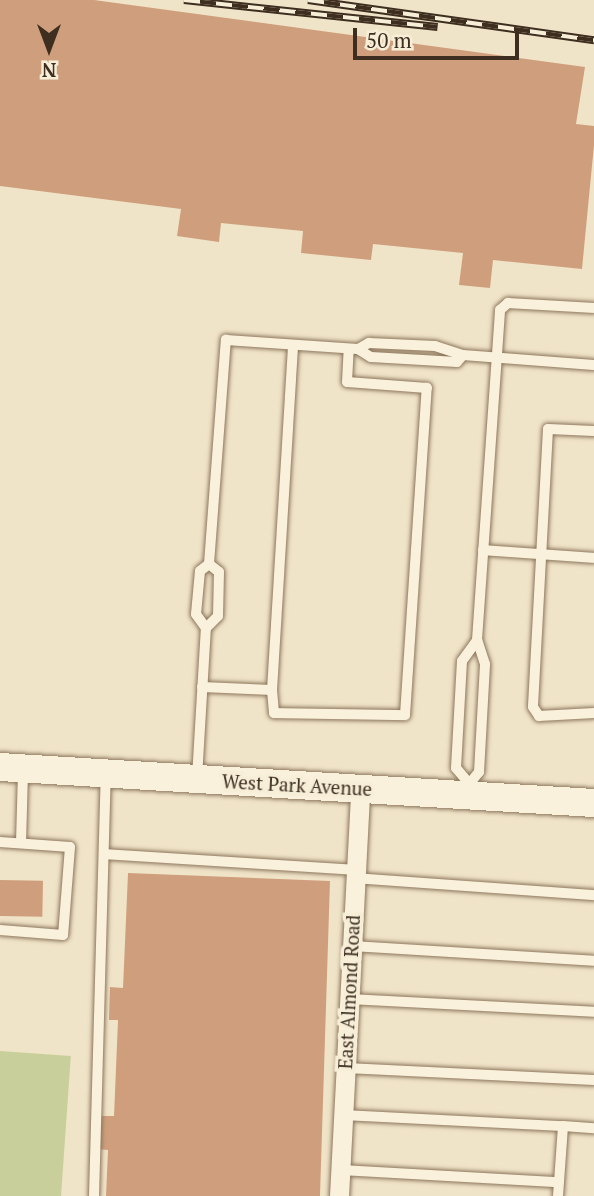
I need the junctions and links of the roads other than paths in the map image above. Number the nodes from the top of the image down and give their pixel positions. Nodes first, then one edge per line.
1 (594, 308) edge
2 (292, 346) junction
3 (354, 349) junction
4 (495, 357) junction
5 (594, 365) edge
6 (594, 431) edge
7 (483, 550) junction
8 (542, 554) junction
9 (594, 558) edge
10 (209, 564) junction
11 (206, 628) junction
12 (477, 640) junction
13 (202, 687) junction
14 (272, 690) junction
15 (594, 713) edge
16 (12, 767) edge
17 (106, 773) junction
18 (197, 778) junction
19 (466, 788) junction
20 (360, 789) junction
21 (594, 803) edge
22 (0, 842) edge
23 (21, 843) junction
24 (104, 854) junction
25 (355, 874) junction
26 (594, 895) edge
27 (0, 930) edge
28 (352, 946) junction
29 (594, 961) edge
30 (349, 999) junction
31 (594, 1012) edge
32 (346, 1068) junction
33 (594, 1080) edge
34 (343, 1115) junction
35 (563, 1126) junction
36 (594, 1128) edge
37 (341, 1170) junction
38 (559, 1182) junction
39 (94, 1196) edge
40 (339, 1196) edge
41 (558, 1196) edge

1 - 4 lane
2 - 3 lane
2 - 10 lane
2 - 14 lane
3 - 4 lane
3 - 14 lane
4 - 5 lane
4 - 7 lane
6 - 8 lane
7 - 8 lane
7 - 12 lane
8 - 9 lane
8 - 15 lane
10 - 11 lane
10 - 11 lane
11 - 13 lane
12 - 19 lane
12 - 19 lane
13 - 14 lane
13 - 18 lane
16 - 17 main road, West Park Avenue
16 - 23 lane
17 - 18 main road, West Park Avenue
17 - 24 lane
18 - 20 main road, West Park Avenue
19 - 20 main road, West Park Avenue
19 - 21 main road, West Park Avenue
20 - 25 street, East Almond Road
22 - 23 lane
23 - 27 lane
24 - 25 lane
24 - 39 lane
25 - 26 lane
25 - 28 street, East Almond Road
28 - 29 lane
28 - 30 street, East Almond Road
30 - 31 lane
30 - 32 street, East Almond Road
32 - 33 lane
32 - 34 street, East Almond Road
34 - 35 lane
34 - 37 street, East Almond Road
35 - 36 lane
35 - 38 lane
37 - 38 lane
37 - 40 street, East Almond Road
38 - 41 lane

